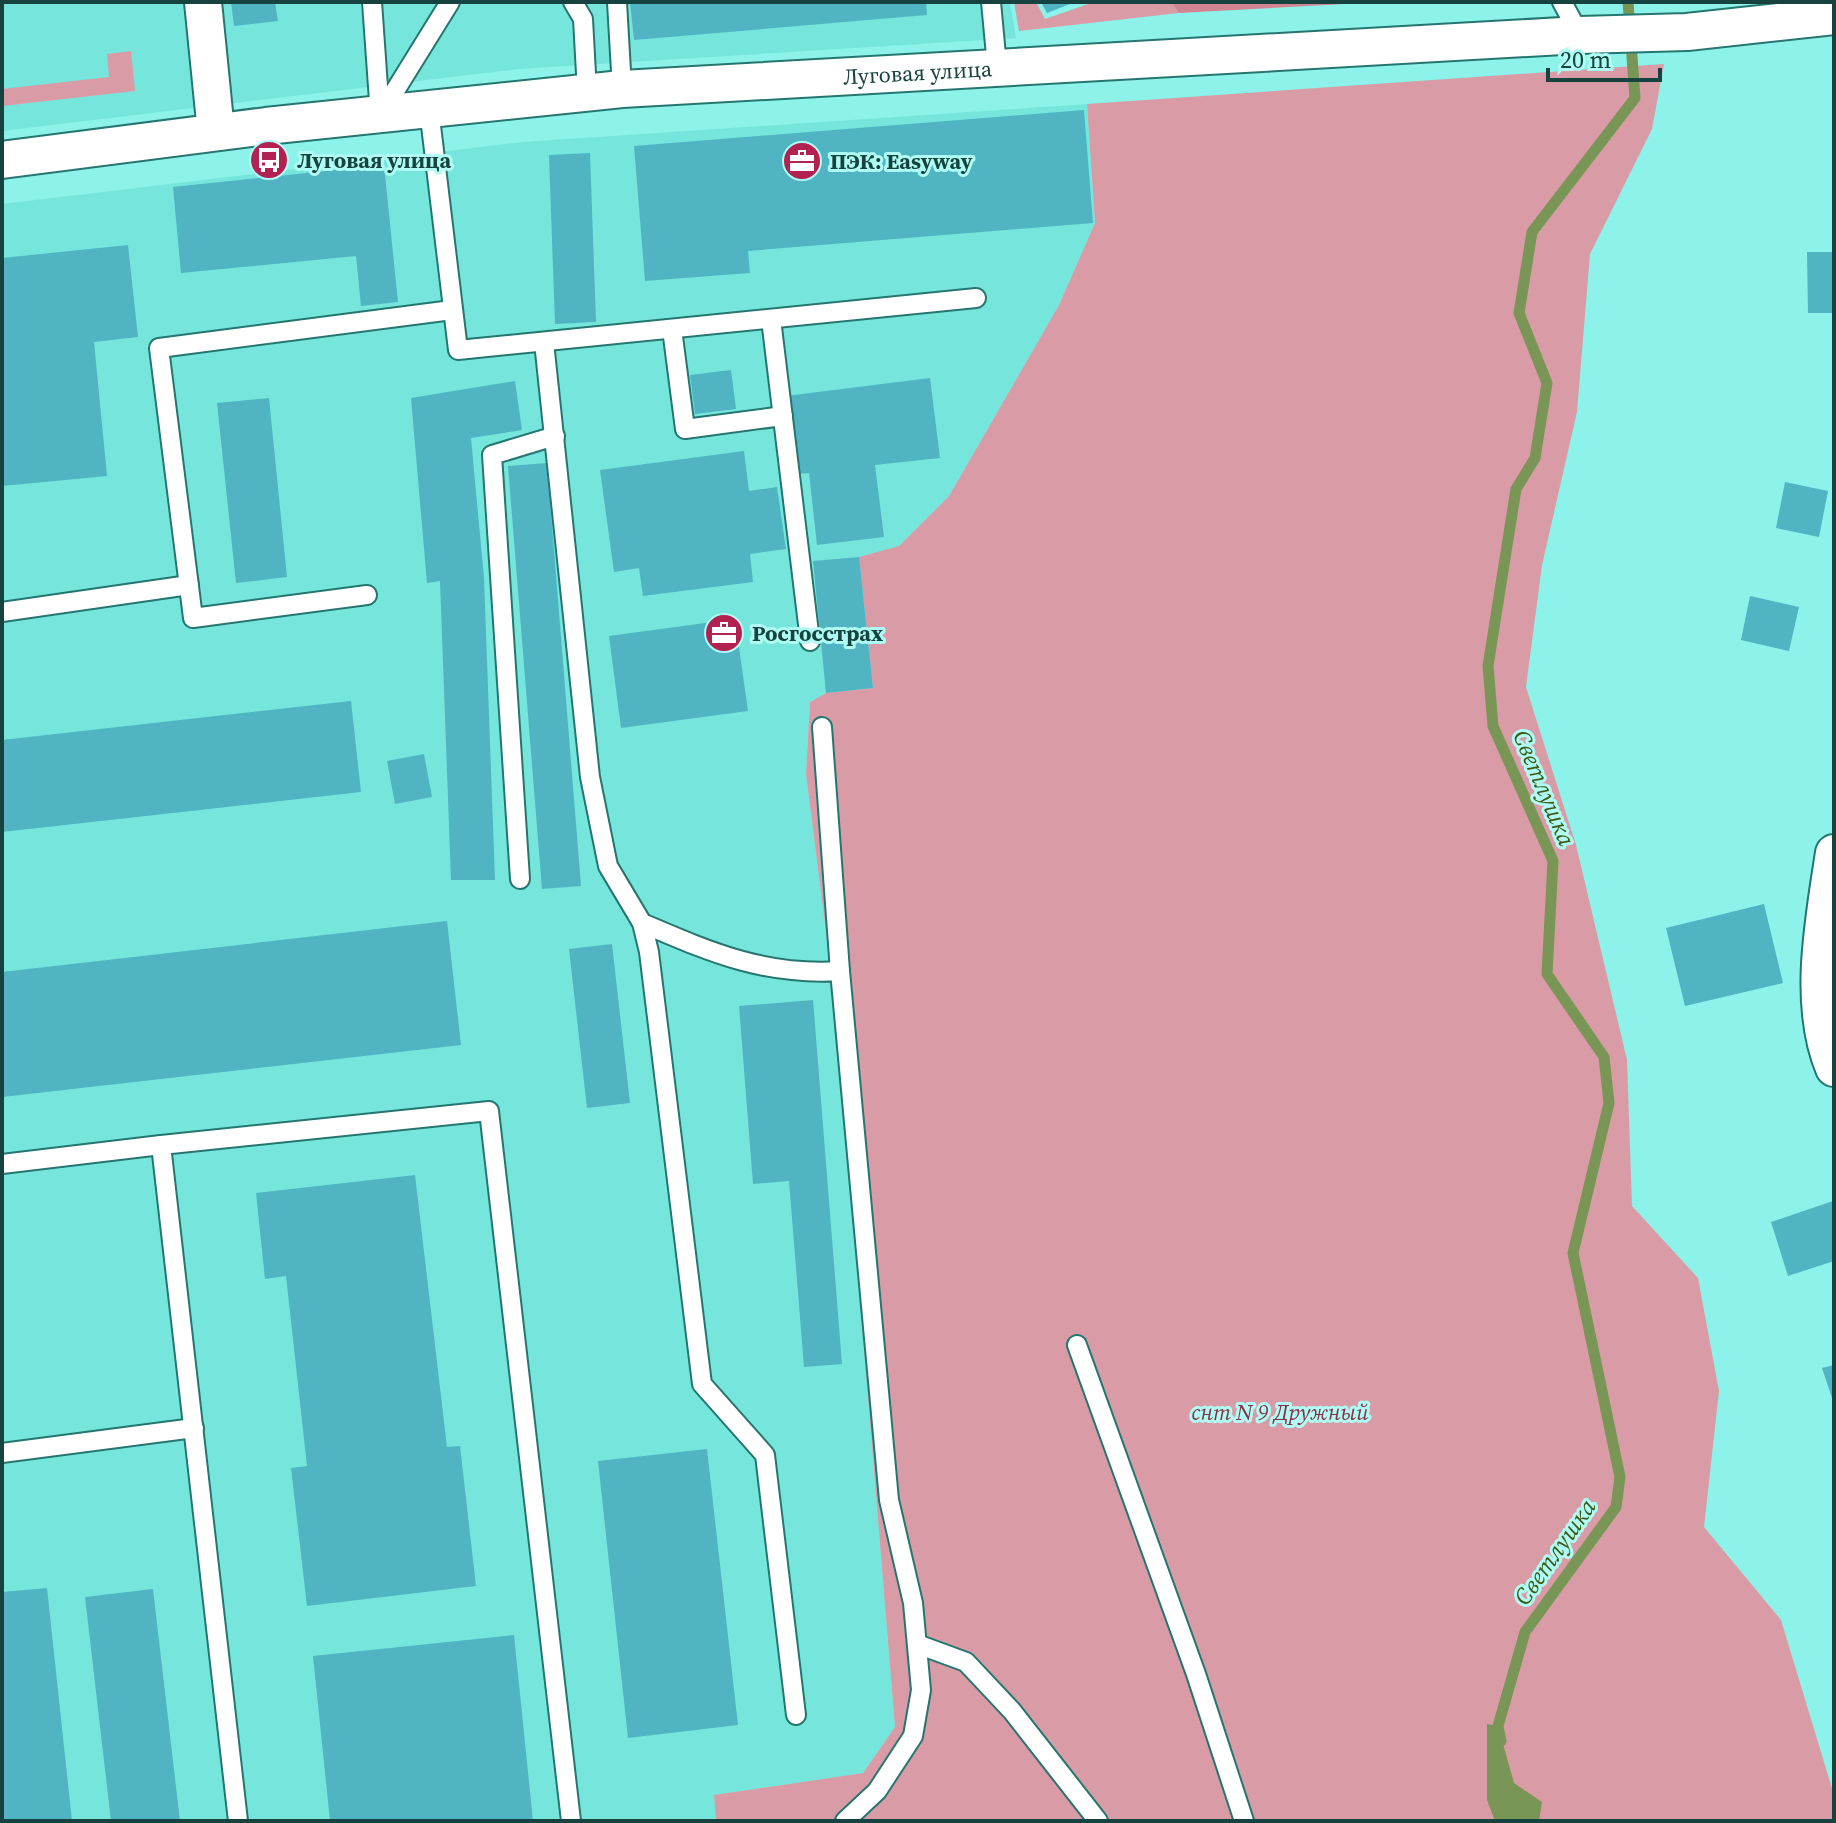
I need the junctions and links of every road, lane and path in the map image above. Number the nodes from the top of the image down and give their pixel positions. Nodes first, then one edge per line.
1 (203, 2) edge
2 (372, 2) edge
3 (450, 2) edge
4 (573, 2) edge
5 (617, 2) edge
6 (991, 2) edge
7 (1562, 2) edge
8 (1834, 16) edge
9 (1589, 35) junction
10 (997, 66) junction
11 (622, 89) junction
12 (587, 92) junction
13 (429, 109) junction
14 (380, 115) junction
15 (216, 132) junction
16 (2, 160) edge
17 (976, 298) dead end
18 (452, 310) junction
19 (771, 319) junction
20 (672, 329) junction
21 (544, 342) junction
22 (783, 416) junction
23 (555, 436) junction
24 (189, 585) junction
25 (367, 595) dead end
26 (2, 612) edge
27 (810, 641) dead end
28 (822, 727) dead end
29 (1834, 853) edge
30 (520, 879) dead end
31 (642, 923) junction
32 (840, 971) junction
33 (1834, 1068) edge
34 (161, 1145) junction
35 (2, 1164) edge
36 (1077, 1345) dead end
37 (194, 1428) junction
38 (2, 1453) edge
39 (917, 1644) junction
40 (796, 1715) dead end
41 (238, 1821) edge
42 (571, 1821) edge
43 (845, 1821) edge
44 (1098, 1821) edge
45 (1244, 1821) edge

1 - 15 street
2 - 14 lane
3 - 14 lane
4 - 12 lane
5 - 11 lane
6 - 10 lane
7 - 9 lane
8 - 9 street, Луговая улица
9 - 10 street, Луговая улица
10 - 11 street, Луговая улица
11 - 12 street, Луговая улица
12 - 13 street, Луговая улица
13 - 14 street, Луговая улица
13 - 18 lane
14 - 15 street, Луговая улица
15 - 16 street, Луговая улица
17 - 19 lane
18 - 21 lane
18 - 24 lane
19 - 20 lane
19 - 22 lane
20 - 21 lane
20 - 22 lane
21 - 23 lane
22 - 27 lane
23 - 30 lane
23 - 31 lane
24 - 25 lane
24 - 26 lane
28 - 32 lane
29 - 33 street
31 - 32 lane
31 - 40 lane
32 - 39 lane
34 - 35 lane
34 - 37 lane
34 - 42 lane
36 - 45 lane
37 - 38 lane
37 - 41 lane
39 - 43 lane
39 - 44 lane

